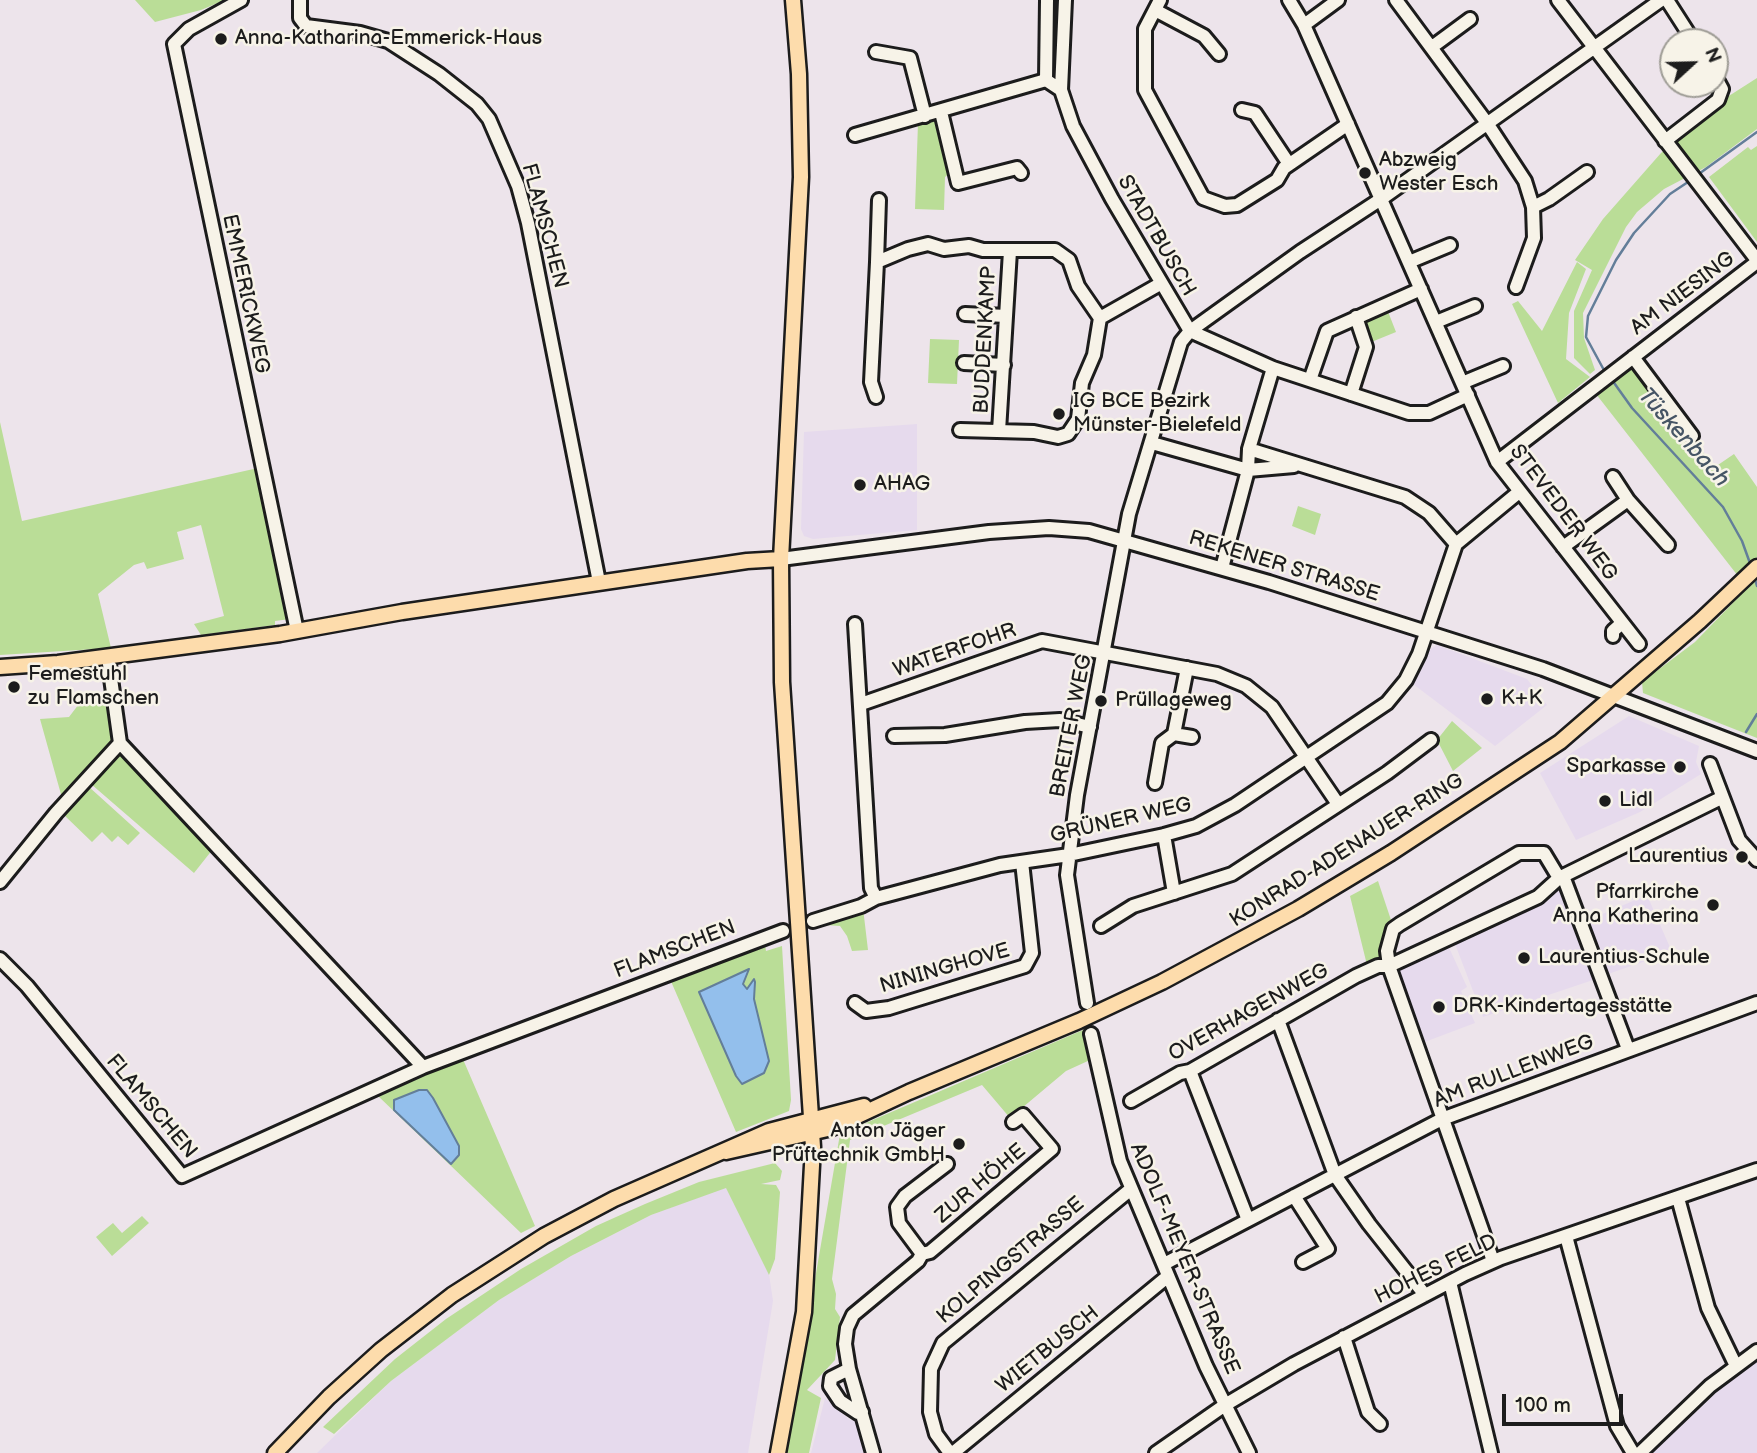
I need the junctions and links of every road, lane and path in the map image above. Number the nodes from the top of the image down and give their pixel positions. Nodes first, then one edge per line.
1 (241, 0) edge
2 (300, 0) edge
3 (793, 0) edge
4 (1047, 0) edge
5 (1066, 0) edge
6 (1289, 0) edge
7 (1338, 0) edge
8 (1396, 0) edge
9 (1558, 0) edge
10 (1661, 0) edge
11 (1667, 0) edge
12 (1158, 5) edge
13 (1470, 19) dead end
14 (1304, 25) junction
15 (1685, 28) edge
16 (1432, 47) junction
17 (1594, 48) junction
18 (876, 52) dead end
19 (1219, 54) dead end
20 (1046, 80) junction
21 (1062, 90) junction
22 (1719, 98) edge
23 (1242, 110) dead end
24 (941, 112) junction
25 (925, 116) junction
26 (1487, 123) junction
27 (1348, 124) junction
28 (855, 135) dead end
29 (1665, 141) junction
30 (1289, 164) junction
31 (1587, 172) dead end
32 (1021, 173) dead end
33 (1381, 199) junction
34 (879, 200) dead end
35 (1533, 207) junction
36 (1450, 245) dead end
37 (1010, 251) junction
38 (1757, 261) edge
39 (877, 262) junction
40 (1409, 262) junction
41 (1160, 284) junction
42 (1516, 287) dead end
43 (1421, 289) junction
44 (1475, 306) dead end
45 (965, 314) dead end
46 (1006, 316) junction
47 (1356, 317) junction
48 (1100, 318) junction
49 (1436, 323) junction
50 (1190, 331) junction
51 (1633, 357) junction
52 (964, 363) dead end
53 (1004, 365) junction
54 (1503, 366) dead end
55 (1273, 368) junction
56 (1310, 380) junction
57 (1465, 389) junction
58 (1351, 394) junction
59 (876, 397) dead end
60 (960, 430) dead end
61 (999, 431) junction
62 (1692, 436) dead end
63 (1152, 443) junction
64 (1249, 449) junction
65 (1497, 463) junction
66 (1301, 466) junction
67 (1248, 470) junction
68 (1613, 477) dead end
69 (1519, 492) junction
70 (1628, 500) junction
71 (1124, 539) junction
72 (1456, 544) junction
73 (1668, 545) dead end
74 (1563, 547) junction
75 (781, 559) junction
76 (1757, 567) edge
77 (1222, 568) junction
78 (599, 582) junction
79 (1622, 623) junction
80 (855, 624) dead end
81 (297, 631) junction
82 (1427, 631) junction
83 (1613, 636) dead end
84 (1639, 644) dead end
85 (1105, 653) junction
86 (108, 657) junction
87 (0, 667) edge
88 (1186, 668) junction
89 (1614, 696) junction
90 (861, 704) junction
91 (1090, 727) junction
92 (1174, 734) junction
93 (894, 736) dead end
94 (1192, 737) dead end
95 (1431, 740) dead end
96 (120, 743) junction
97 (1757, 751) edge
98 (1308, 758) junction
99 (1710, 764) dead end
100 (1155, 783) dead end
101 (1721, 798) junction
102 (1338, 804) junction
103 (1164, 835) junction
104 (1069, 855) junction
105 (1757, 860) edge
106 (1021, 862) junction
107 (1561, 877) junction
108 (0, 882) edge
109 (1174, 892) junction
110 (876, 898) junction
111 (813, 921) dead end
112 (1101, 926) dead end
113 (783, 931) dead end
114 (0, 959) edge
115 (1389, 966) junction
116 (855, 1003) dead end
117 (1087, 1003) dead end
118 (1757, 1003) edge
119 (1278, 1020) junction
120 (1091, 1034) dead end
121 (1628, 1049) junction
122 (423, 1067) junction
123 (1190, 1071) junction
124 (1130, 1101) dead end
125 (1442, 1119) junction
126 (1013, 1122) dead end
127 (813, 1125) junction
128 (947, 1164) dead end
129 (1757, 1170) edge
130 (1335, 1175) junction
131 (1131, 1189) junction
132 (1294, 1196) junction
133 (1678, 1198) junction
134 (1248, 1220) junction
135 (1566, 1236) junction
136 (922, 1254) junction
137 (1493, 1261) junction
138 (1303, 1262) dead end
139 (1164, 1264) junction
140 (1167, 1277) junction
141 (1450, 1282) junction
142 (1425, 1295) junction
143 (1344, 1337) junction
144 (1757, 1351) edge
145 (1736, 1366) junction
146 (849, 1369) junction
147 (1225, 1405) junction
148 (860, 1407) junction
149 (1380, 1424) dead end
150 (275, 1453) edge
151 (778, 1453) edge
152 (873, 1453) edge
153 (951, 1453) edge
154 (1156, 1453) edge
155 (1249, 1453) edge
156 (1491, 1453) edge
157 (1633, 1453) edge
158 (1640, 1453) edge

1 - 81 street, EMMERICKWEG
2 - 78 street, FLAMSCHEN
3 - 75 main road
4 - 20 street
5 - 21 street, STADTBUSCH
6 - 14 street, STEVEDER WEG
7 - 14 street
8 - 16 street
9 - 17 street
10 - 17 street
11 - 15 street
12 - 19 street
12 - 30 street
13 - 16 street
14 - 27 street, STEVEDER WEG
16 - 26 street
17 - 26 street
17 - 29 street
18 - 25 street
20 - 21 street
20 - 24 street
21 - 41 street, STADTBUSCH
22 - 29 street
23 - 30 street
24 - 25 street
24 - 32 street
25 - 28 street
26 - 33 street
26 - 35 street
27 - 30 street
27 - 33 street, STEVEDER WEG
29 - 38 street
31 - 35 street
33 - 40 street, STEVEDER WEG
33 - 50 street
34 - 39 street
35 - 42 street
36 - 40 street
37 - 39 street, BUDDENKAMP
37 - 46 street, BUDDENKAMP
37 - 48 street, BUDDENKAMP
38 - 51 street, AM NIESING
39 - 59 street
40 - 43 street, STEVEDER WEG
41 - 48 street
41 - 50 street, STADTBUSCH
43 - 47 street
43 - 49 street, STEVEDER WEG
44 - 49 street
45 - 46 street
46 - 53 street, BUDDENKAMP
47 - 56 street
47 - 58 street
48 - 61 street, BUDDENKAMP
49 - 57 street, STEVEDER WEG
50 - 55 street
50 - 63 street, BREITER WEG
51 - 62 street, AM NIESING
51 - 65 street, AM NIESING
52 - 53 street
53 - 61 street, BUDDENKAMP
54 - 57 street
55 - 56 street
55 - 64 street
56 - 58 street
57 - 58 street
57 - 65 street, STEVEDER WEG
60 - 61 street, BUDDENKAMP
63 - 67 street
63 - 71 street, BREITER WEG
64 - 66 street
64 - 67 street
65 - 69 street, STEVEDER WEG
66 - 67 street
66 - 72 street
67 - 77 street
68 - 70 street
69 - 72 street
69 - 74 street, STEVEDER WEG
70 - 73 street
70 - 74 street
71 - 75 street, REKENER STRASSE
71 - 77 street, REKENER STRASSE
71 - 85 street, BREITER WEG
72 - 82 street
74 - 79 street, STEVEDER WEG
75 - 78 main road
75 - 127 main road
76 - 89 main road, KONRAD-ADENAUER-RING
77 - 82 street, REKENER STRASSE
78 - 81 main road
79 - 83 street
79 - 84 street, STEVEDER WEG
80 - 90 street
81 - 86 main road
82 - 89 street, REKENER STRASSE
82 - 98 street, GRÜNER WEG
85 - 88 street, WATERFOHR
85 - 90 street, WATERFOHR
85 - 91 street, BREITER WEG
86 - 87 main road
86 - 96 street
88 - 92 street
88 - 98 street, WATERFOHR
89 - 97 street, REKENER STRASSE
89 - 127 main road, KONRAD-ADENAUER-RING
90 - 110 street
91 - 93 street
91 - 104 street, BREITER WEG
92 - 94 street
92 - 100 street
95 - 102 street
96 - 108 street
96 - 122 street
98 - 102 street, WATERFOHR
98 - 103 street, GRÜNER WEG
99 - 101 street
101 - 105 street
101 - 107 street, OVERHAGENWEG
102 - 109 street
103 - 104 street, GRÜNER WEG
103 - 109 street
104 - 106 street, GRÜNER WEG
104 - 117 street, BREITER WEG
106 - 110 street, GRÜNER WEG
106 - 116 street, NININGHOVE
107 - 115 street, OVERHAGENWEG
107 - 115 street
107 - 121 street
109 - 112 street
110 - 111 street, GRÜNER WEG
113 - 122 street, FLAMSCHEN
114 - 122 street, FLAMSCHEN
115 - 119 street, OVERHAGENWEG
115 - 125 street
118 - 121 street, AM RULLENWEG
119 - 123 street, OVERHAGENWEG
119 - 130 street
120 - 131 street, ADOLF-MEYER-STRASSE
121 - 125 street, AM RULLENWEG
123 - 124 street, OVERHAGENWEG
123 - 134 street
125 - 130 street, AM RULLENWEG
125 - 137 street
126 - 136 street, ZUR HÖHE
127 - 150 main road, KONRAD-ADENAUER-RING
127 - 151 main road
128 - 136 street, ZUR HÖHE
129 - 133 street, HOHES FELD
130 - 132 street, AM RULLENWEG
130 - 142 street
131 - 139 street, ADOLF-MEYER-STRASSE
131 - 153 street, KOLPINGSTRASSE
132 - 134 street, AM RULLENWEG
132 - 138 street
133 - 135 street, HOHES FELD
133 - 145 street
134 - 139 street, AM RULLENWEG
135 - 137 street, HOHES FELD
135 - 157 street
136 - 146 street, ZUR HÖHE
137 - 141 street, HOHES FELD
139 - 140 street, ADOLF-MEYER-STRASSE
140 - 147 street, ADOLF-MEYER-STRASSE
140 - 153 street, WIETBUSCH
141 - 142 street, HOHES FELD
141 - 156 street
142 - 143 street, HOHES FELD
143 - 147 street, HOHES FELD
143 - 149 street
144 - 145 street
145 - 158 street
146 - 148 street, ZUR HÖHE
146 - 148 street
147 - 154 street, HOHES FELD
147 - 155 street, ADOLF-MEYER-STRASSE
148 - 152 street, ZUR HÖHE

